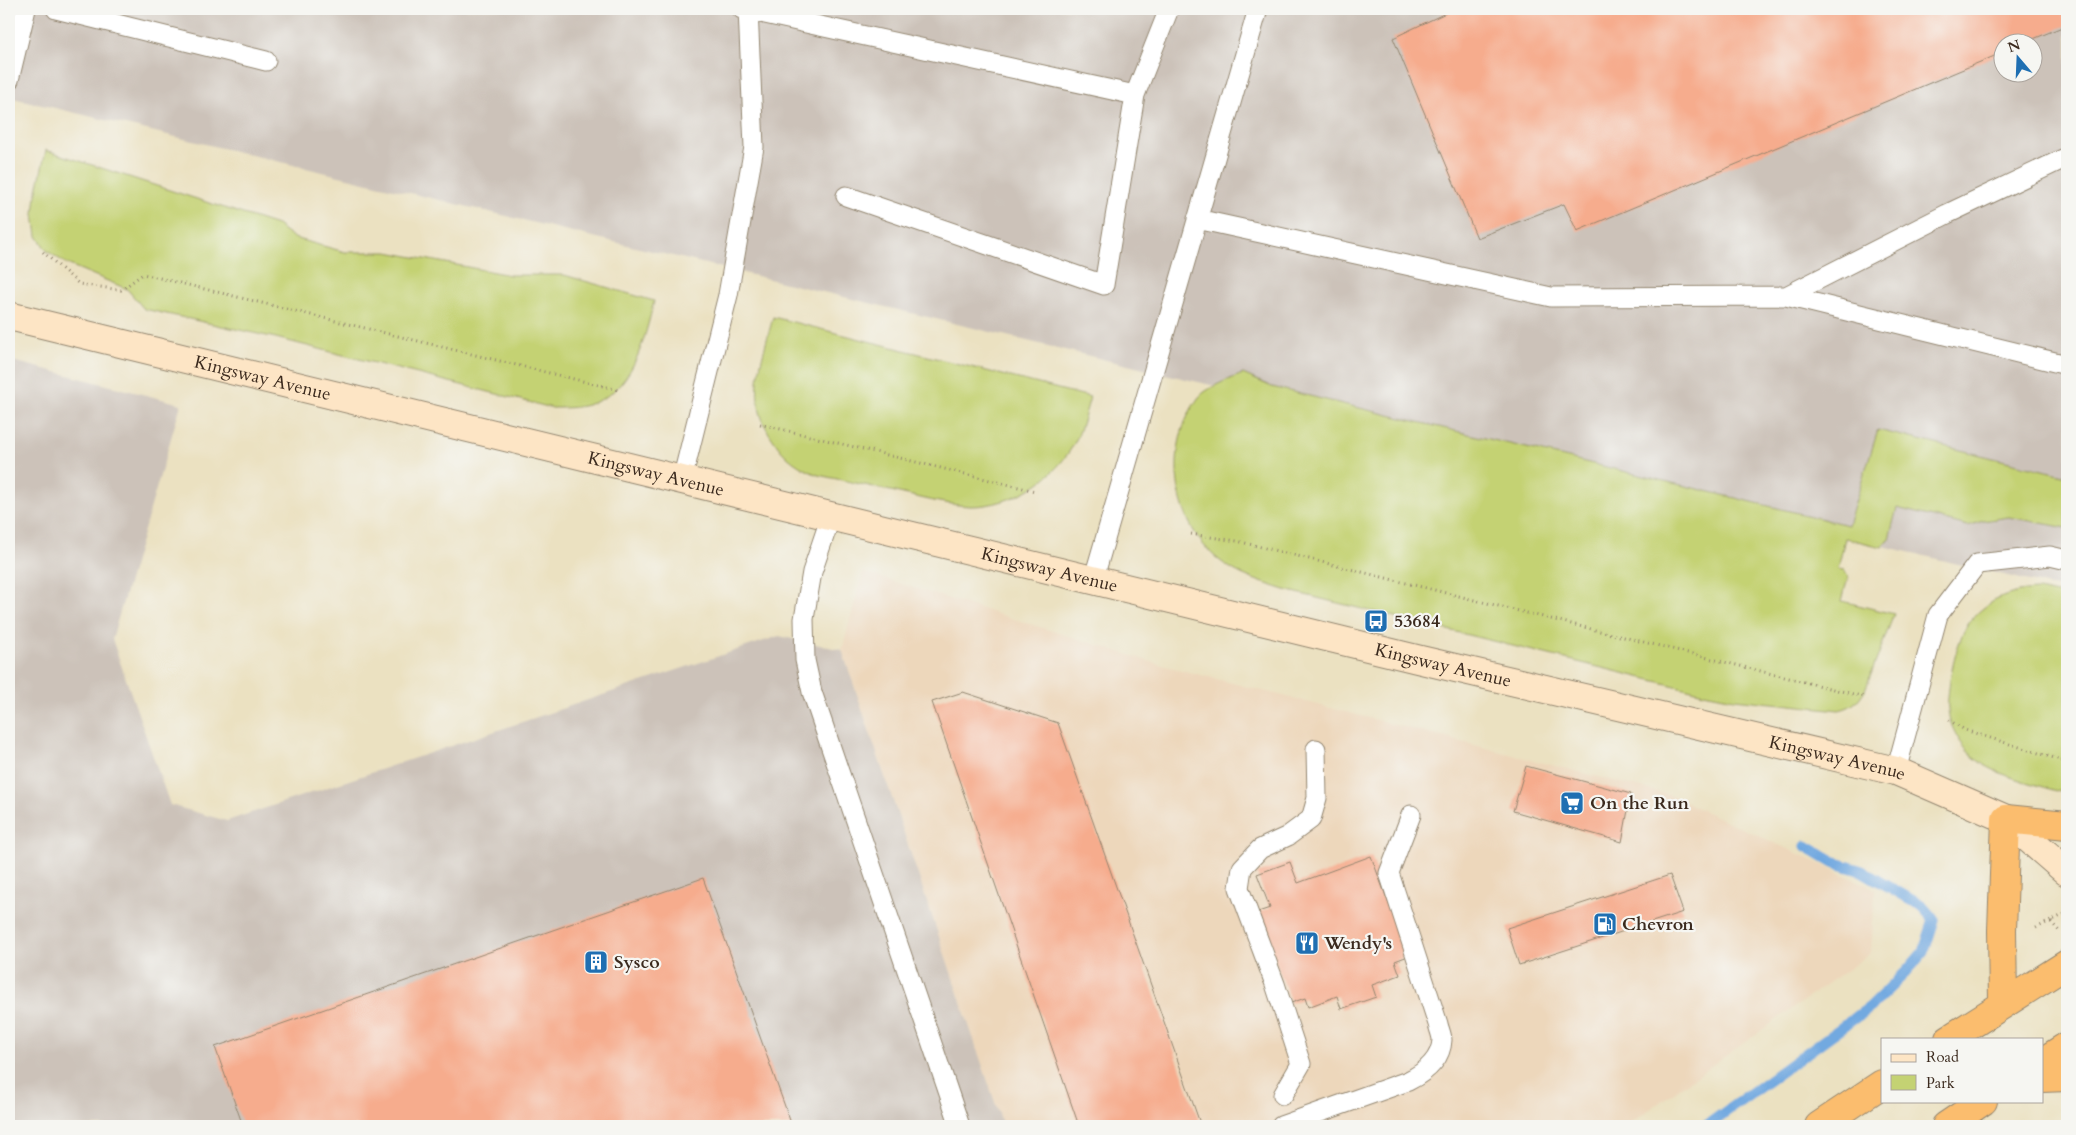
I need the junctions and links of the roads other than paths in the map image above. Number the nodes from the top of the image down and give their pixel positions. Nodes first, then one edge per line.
1 (26, 9) edge
2 (56, 9) edge
3 (746, 9) edge
4 (1169, 9) edge
5 (1258, 9) edge
6 (266, 60) dead end
7 (9, 80) edge
8 (1135, 95) junction
9 (2067, 157) edge
10 (846, 196) dead end
11 (1198, 219) junction
12 (1786, 296) junction
13 (9, 316) edge
14 (2067, 365) edge
15 (682, 480) junction
16 (831, 516) junction
17 (2067, 560) edge
18 (1093, 581) junction
19 (1316, 749) dead end
20 (1896, 771) junction
21 (1411, 815) dead end
22 (2006, 819) junction
23 (2067, 826) edge
24 (2067, 872) edge
25 (2067, 964) edge
26 (2003, 1003) junction
27 (1951, 1038) edge
28 (2067, 1046) edge
29 (2044, 1061) edge
30 (2067, 1077) edge
31 (2044, 1078) edge
32 (1881, 1085) edge
33 (1282, 1096) dead end
34 (1982, 1102) edge
35 (960, 1126) edge
36 (1281, 1126) edge
37 (1819, 1126) edge
38 (1946, 1126) edge

1 - 7 lane
2 - 6 lane
3 - 8 lane
3 - 15 lane
4 - 8 lane
5 - 11 lane
8 - 10 lane
9 - 12 lane
11 - 12 lane
11 - 18 lane
12 - 14 lane
13 - 15 main road, Kingsway Avenue
15 - 16 main road, Kingsway Avenue
16 - 18 main road, Kingsway Avenue
16 - 35 lane
17 - 20 lane
18 - 20 main road, Kingsway Avenue
19 - 33 lane
20 - 22 main road, Kingsway Avenue
21 - 36 lane
22 - 23 highway
22 - 24 main road, Kingsway Avenue
22 - 26 highway
25 - 26 highway
26 - 27 highway
28 - 29 highway
30 - 31 highway
32 - 37 highway
34 - 38 highway

